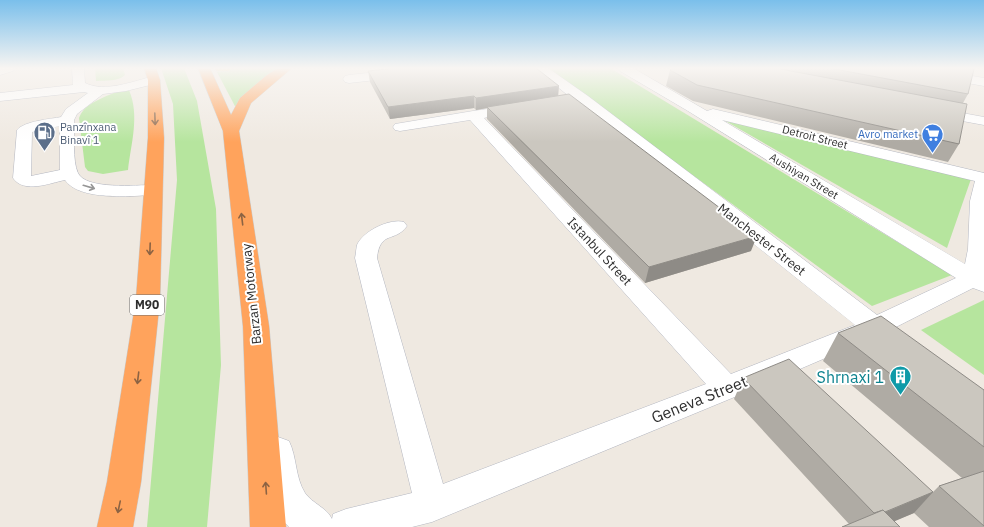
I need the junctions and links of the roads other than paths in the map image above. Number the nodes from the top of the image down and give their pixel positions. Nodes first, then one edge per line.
1 (51, 93) edge
2 (89, 93) edge
3 (153, 93) edge
4 (215, 93) edge
5 (255, 93) edge
6 (567, 93) edge
7 (674, 93) edge
8 (0, 97) edge
9 (693, 108) junction
10 (922, 109) edge
11 (504, 111) edge
12 (473, 115) junction
13 (67, 120) junction
14 (984, 122) edge
15 (400, 127) dead end
16 (231, 131) junction
17 (69, 174) junction
18 (984, 179) edge
19 (153, 190) junction
20 (982, 202) edge
21 (397, 226) dead end
22 (979, 282) edge
23 (875, 327) junction
24 (899, 346) edge
25 (258, 360) junction
26 (727, 388) junction
27 (432, 504) junction
28 (115, 527) edge
29 (268, 527) edge
30 (317, 527) edge
31 (346, 527) edge

1 - 8 street
2 - 13 street
3 -> 19 highway, M90
4 - 16 highway, Barzan Motorway
5 - 16 highway
6 - 23 street, Manchester Street
7 - 9 street, Aushiyan Street
9 - 18 street, Detroit Street
9 - 22 street, Aushiyan Street
10 - 14 street
11 - 12 street
12 - 15 street
12 - 26 street, Istanbul Street
13 - 17 street
13 - 17 street
25 -> 16 highway, Barzan Motorway
17 -> 19 street
18 - 20 street
19 -> 28 highway, M90
20 - 22 street
21 - 27 street
22 - 23 street, Geneva Street
23 - 24 street, Manchester Street
23 - 26 street, Geneva Street
29 -> 25 highway, Barzan Motorway
25 - 30 street
26 - 27 street, Geneva Street
27 - 31 street, Geneva Street

